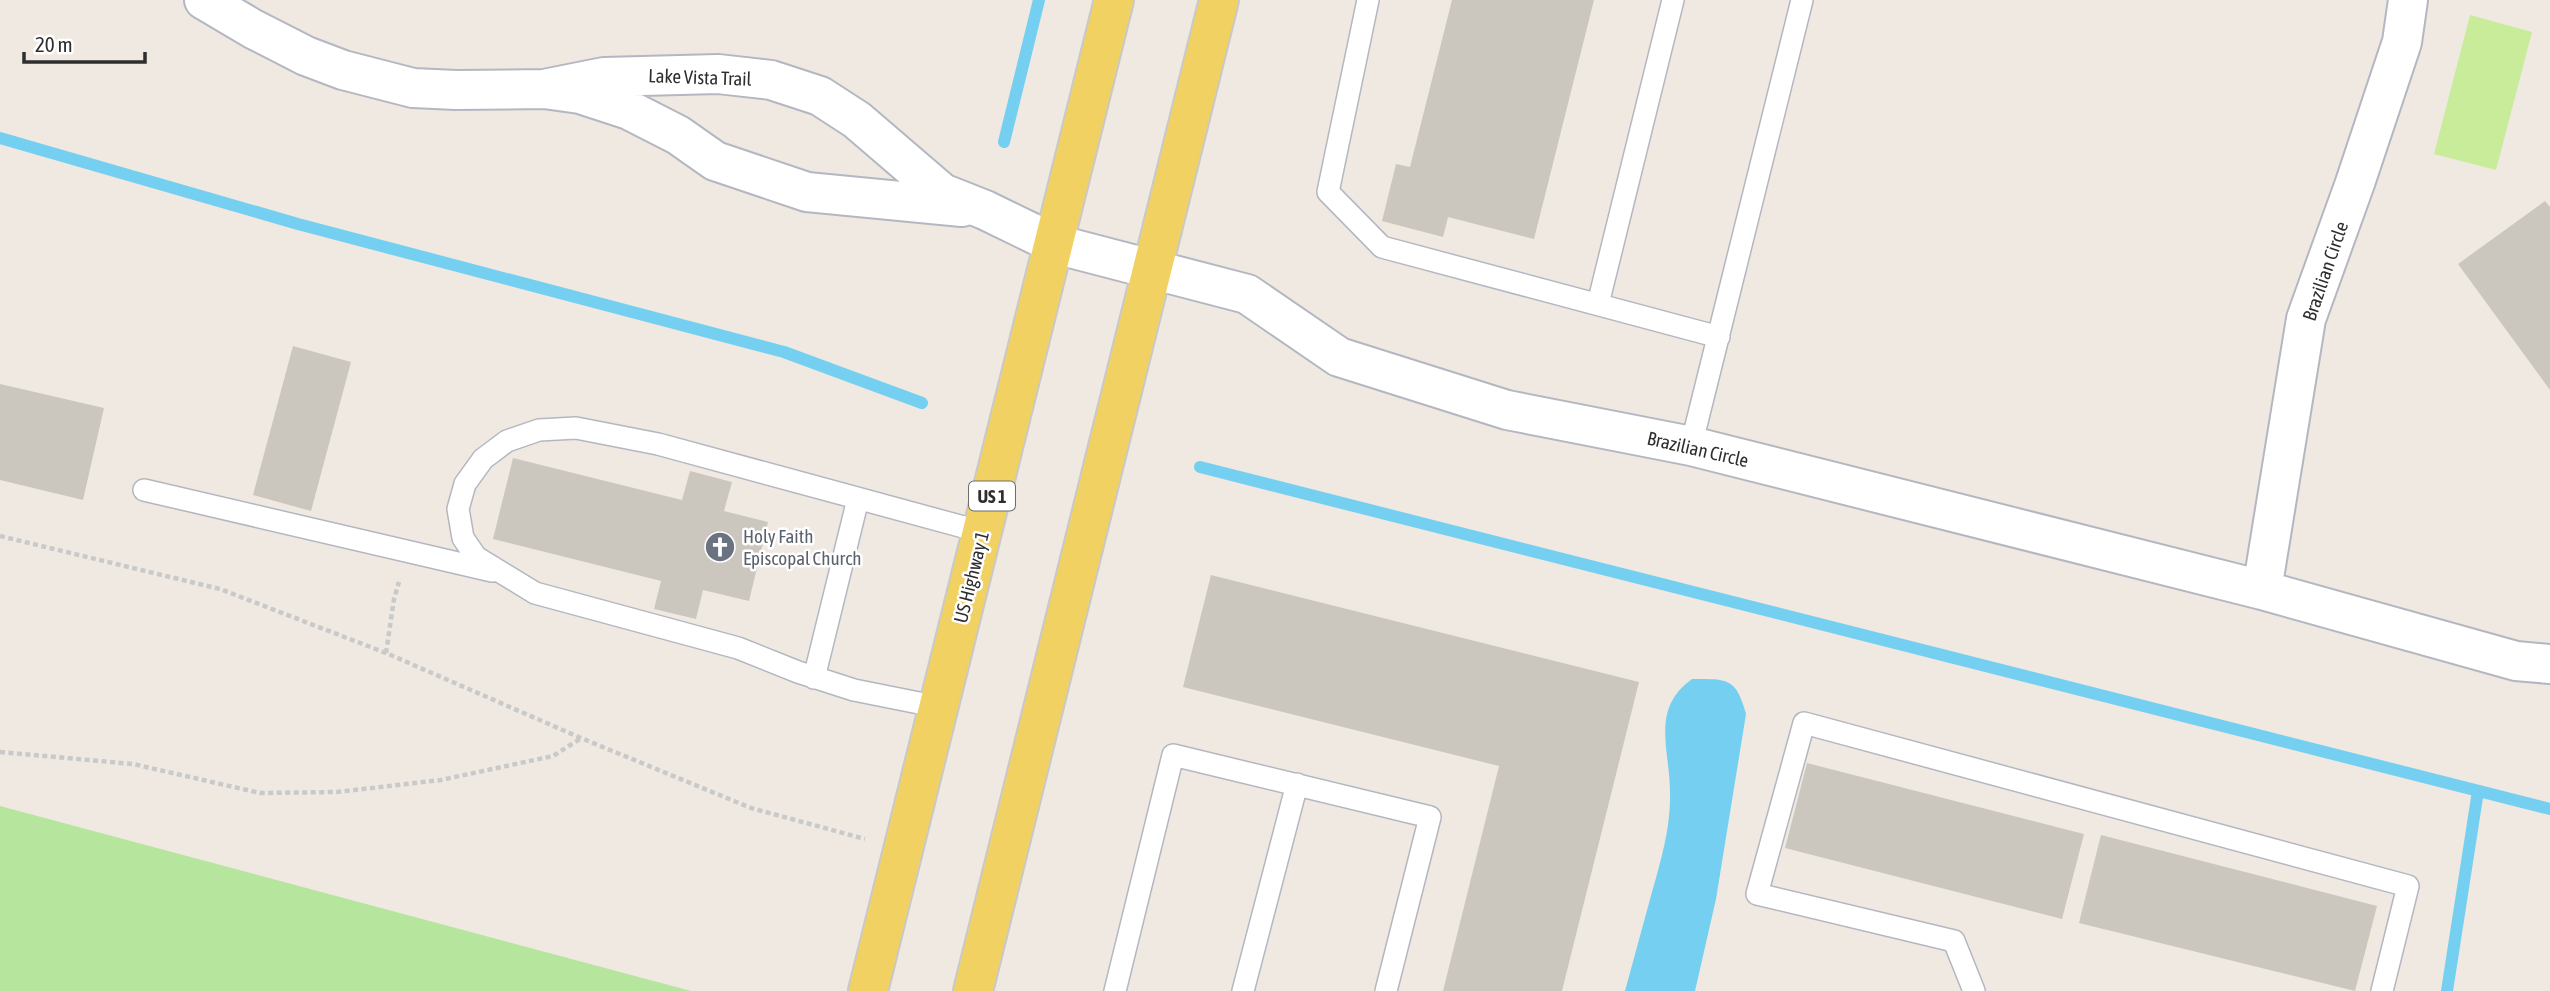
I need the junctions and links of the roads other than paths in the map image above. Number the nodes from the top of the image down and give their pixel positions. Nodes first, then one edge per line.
1 (204, 0) edge
2 (1114, 0) edge
3 (1219, 0) edge
4 (1368, 0) edge
5 (1673, 0) edge
6 (1802, 0) edge
7 (2408, 0) edge
8 (544, 89) junction
9 (985, 210) junction
10 (1055, 244) junction
11 (1153, 268) junction
12 (1598, 304) junction
13 (1719, 337) junction
14 (1691, 446) junction
15 (144, 490) dead end
16 (859, 499) junction
17 (982, 532) junction
18 (501, 573) junction
19 (2262, 590) junction
20 (2550, 664) edge
21 (814, 678) junction
22 (939, 707) junction
23 (1297, 784) junction
24 (868, 991) edge
25 (973, 991) edge
26 (1115, 991) edge
27 (1243, 991) edge
28 (1385, 991) edge
29 (1974, 991) edge
30 (2382, 991) edge

1 - 8 street, Lake Vista Trail
2 - 10 main road, US Highway 1 / US 1
3 - 11 main road
4 - 12 lane
5 - 12 lane
6 - 13 lane
7 - 19 street, Brazilian Circle
8 - 9 street, Lake Vista Trail
8 - 9 street, Lake Vista Trail
9 - 10 street, Lake Vista Trail
10 - 11 street, Lake Vista Trail
10 - 17 main road, US Highway 1 / US 1
11 - 14 street, Brazilian Circle
11 - 25 main road
12 - 13 lane
13 - 14 lane
14 - 19 street, Brazilian Circle
15 - 18 lane
16 - 17 lane
16 - 18 lane
16 - 21 lane
17 - 22 main road, US Highway 1 / US 1
18 - 21 lane
19 - 20 street, Brazilian Circle
21 - 22 lane
22 - 24 main road, US Highway 1 / US 1
23 - 26 lane
23 - 27 lane
23 - 28 lane
29 - 30 lane

